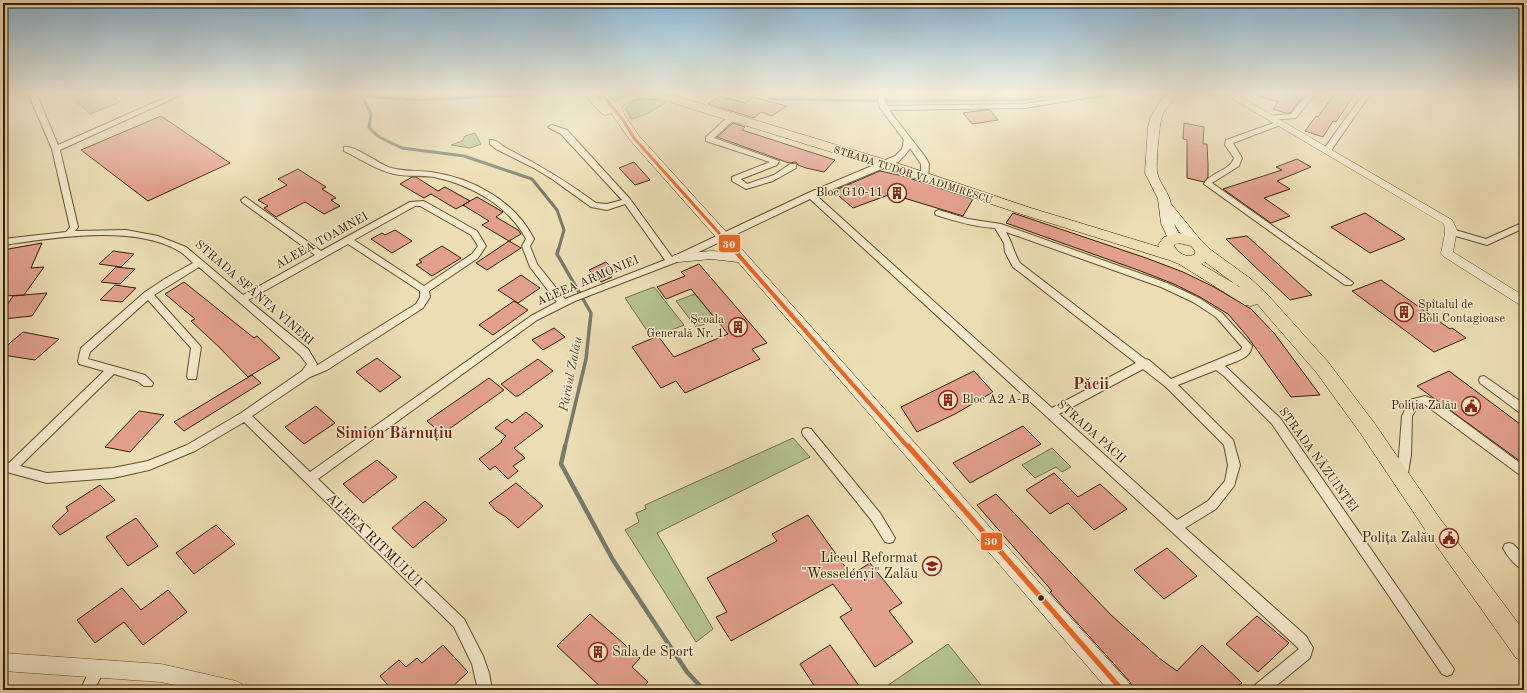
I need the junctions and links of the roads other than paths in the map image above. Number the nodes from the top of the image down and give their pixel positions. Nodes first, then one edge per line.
1 (46, 125) edge
2 (111, 125) edge
3 (619, 125) edge
4 (626, 125) edge
5 (724, 125) edge
6 (756, 125) edge
7 (897, 125) edge
8 (1155, 125) edge
9 (1265, 125) edge
10 (1283, 125) edge
11 (1345, 125) edge
12 (552, 127) dead end
13 (634, 138) junction
14 (908, 140) junction
15 (493, 142) dead end
16 (347, 149) dead end
17 (56, 150) junction
18 (1328, 150) junction
19 (775, 161) junction
20 (883, 164) junction
21 (925, 177) junction
22 (811, 195) junction
23 (245, 200) dead end
24 (627, 201) junction
25 (1166, 206) junction
26 (939, 213) dead end
27 (1524, 225) edge
28 (998, 226) junction
29 (1452, 232) junction
30 (70, 234) junction
31 (723, 236) junction
32 (1172, 239) junction
33 (348, 240) junction
34 (1127, 241) junction
35 (3, 242) edge
36 (1200, 248) junction
37 (322, 255) junction
38 (1179, 258) junction
39 (743, 259) junction
40 (674, 260) junction
41 (200, 263) junction
42 (1348, 283) dead end
43 (424, 290) junction
44 (148, 294) junction
45 (242, 299) junction
46 (567, 301) junction
47 (1524, 302) edge
48 (1291, 331) junction
49 (1144, 363) junction
50 (1217, 365) junction
51 (113, 369) junction
52 (306, 374) junction
53 (192, 376) dead end
54 (1484, 380) dead end
55 (148, 383) dead end
56 (1170, 384) junction
57 (1524, 410) edge
58 (1051, 413) junction
59 (245, 416) junction
60 (807, 432) dead end
61 (7, 467) edge
62 (1524, 472) edge
63 (309, 479) junction
64 (1401, 479) junction
65 (1176, 527) junction
66 (889, 538) dead end
67 (1509, 548) dead end
68 (1524, 564) edge
69 (1524, 650) edge
70 (3, 662) edge
71 (99, 668) junction
72 (1448, 669) dead end
73 (482, 686) edge
74 (87, 690) edge
75 (236, 690) edge
76 (1122, 690) edge
77 (1260, 690) edge

1 - 17 street
2 - 17 street
3 - 13 main road
4 - 13 main road
5 - 19 street
6 - 20 main road, STRADA TUDOR VLADIMIRESCU
7 - 14 street
8 - 25 main road
9 - 42 street
10 - 18 street
11 - 18 street
12 - 24 street
13 - 31 main road
14 - 20 street, ALEEA ARMONIEI
14 - 21 street
15 - 24 street
16 - 46 street
17 - 30 street
18 - 29 street
19 - 19 street
20 - 21 main road, STRADA TUDOR VLADIMIRESCU
20 - 22 street, ALEEA ARMONIEI
21 - 34 main road, STRADA TUDOR VLADIMIRESCU
22 - 31 street, ALEEA ARMONIEI
22 - 58 street, STRADA PĂCII
23 - 37 street
24 - 40 street
25 - 32 main road
25 - 36 main road
26 - 28 street
27 - 29 street
28 - 49 street
28 - 50 street
29 - 47 street
30 - 35 street, STRADA SFÂNTA VINERI
30 - 41 street, STRADA SFÂNTA VINERI
31 - 39 main road
31 - 40 street, ALEEA ARMONIEI
32 - 34 main road, STRADA TUDOR VLADIMIRESCU
32 - 36 main road, STRADA TUDOR VLADIMIRESCU
32 - 38 main road
33 - 37 street, ALEEA TOAMNEI
33 - 43 street
33 - 43 street, ALEEA TOAMNEI
34 - 38 main road, STRADA TUDOR VLADIMIRESCU
36 - 38 main road
36 - 48 main road, STRADA TUDOR VLADIMIRESCU
37 - 45 street, ALEEA TOAMNEI
38 - 48 main road, STRADA TUDOR VLADIMIRESCU
39 - 40 main road
39 - 76 main road
40 - 46 street, ALEEA ARMONIEI
41 - 44 street
41 - 45 street, STRADA SFÂNTA VINERI
43 - 52 street
44 - 51 street
44 - 53 street
45 - 52 street, STRADA SFÂNTA VINERI
46 - 63 street, ALEEA ARMONIEI
48 - 64 main road, STRADA TUDOR VLADIMIRESCU
49 - 56 street
49 - 58 street
50 - 56 street
50 - 72 street, STRADA NĂZUINȚEI
51 - 55 street
51 - 61 street
52 - 59 street
54 - 57 street
56 - 65 street
58 - 65 street, STRADA PĂCII
59 - 61 street
59 - 63 street, ALEEA RITMULUI
60 - 66 street
62 - 64 street
63 - 73 street, ALEEA RITMULUI
64 - 69 main road, STRADA TUDOR VLADIMIRESCU
65 - 77 street, STRADA PĂCII
67 - 68 street
70 - 71 street
71 - 74 street
71 - 75 street

